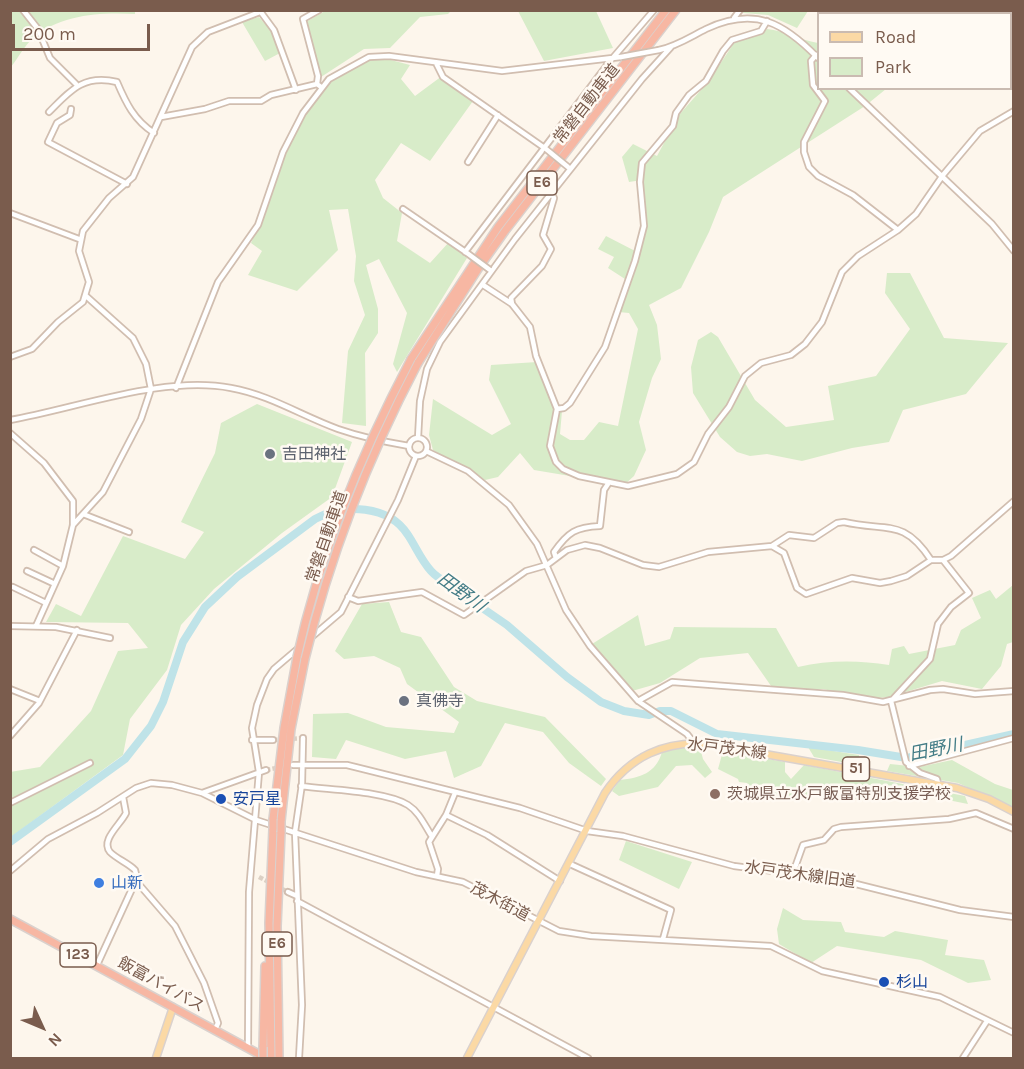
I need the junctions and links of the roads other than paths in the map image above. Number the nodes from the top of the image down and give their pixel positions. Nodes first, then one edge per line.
1 (23, 10) edge
2 (241, 10) edge
3 (319, 10) edge
4 (654, 10) edge
5 (666, 10) edge
6 (676, 10) edge
7 (734, 10) edge
8 (740, 10) edge
9 (260, 11) edge
10 (245, 18) junction
11 (734, 18) junction
12 (767, 21) junction
13 (671, 47) junction
14 (817, 57) edge
15 (611, 60) junction
16 (436, 63) junction
17 (76, 84) junction
18 (319, 86) junction
19 (296, 90) junction
20 (851, 90) edge
21 (71, 109) dead end
22 (1014, 111) edge
23 (49, 112) dead end
24 (498, 115) junction
25 (160, 117) junction
26 (154, 133) junction
27 (545, 149) junction
28 (468, 162) dead end
29 (569, 168) junction
30 (943, 175) junction
31 (127, 184) junction
32 (552, 194) junction
33 (403, 209) dead end
34 (10, 213) edge
35 (898, 230) junction
36 (80, 240) junction
37 (1014, 251) edge
38 (466, 252) junction
39 (492, 271) junction
40 (483, 285) junction
41 (86, 296) junction
42 (512, 304) junction
43 (10, 357) edge
44 (176, 388) junction
45 (151, 389) junction
46 (557, 409) junction
47 (10, 420) edge
48 (10, 433) edge
49 (418, 438) junction
50 (409, 446) junction
51 (426, 451) junction
52 (416, 456) junction
53 (608, 484) junction
54 (1014, 501) edge
55 (83, 514) junction
56 (73, 525) junction
57 (129, 532) dead end
58 (772, 546) junction
59 (34, 550) dead end
60 (556, 558) junction
61 (931, 560) junction
62 (944, 560) junction
63 (547, 565) junction
64 (63, 566) junction
65 (27, 571) dead end
66 (55, 584) junction
67 (13, 586) dead end
68 (348, 597) junction
69 (46, 603) junction
70 (10, 626) edge
71 (36, 626) junction
72 (77, 630) junction
73 (110, 638) dead end
74 (301, 658) junction
75 (10, 688) edge
76 (1014, 691) edge
77 (40, 701) junction
78 (638, 701) junction
79 (891, 701) junction
80 (10, 736) edge
81 (303, 738) dead end
82 (1014, 738) edge
83 (252, 740) junction
84 (273, 740) tunnel mouth
85 (694, 742) junction
86 (906, 762) junction
87 (90, 763) dead end
88 (303, 764) junction
89 (293, 765) dead end
90 (266, 770) tunnel mouth
91 (259, 772) junction
92 (938, 784) junction
93 (301, 786) junction
94 (201, 793) junction
95 (455, 793) junction
96 (123, 797) junction
97 (10, 803) edge
98 (1014, 812) edge
99 (446, 815) junction
100 (256, 820) junction
101 (1014, 829) edge
102 (587, 831) junction
103 (295, 832) junction
104 (431, 835) junction
105 (272, 847) junction
106 (570, 864) junction
107 (10, 871) edge
108 (251, 873) junction
109 (793, 873) junction
110 (437, 876) junction
111 (259, 877) tunnel mouth
112 (136, 882) junction
113 (561, 882) junction
114 (288, 892) tunnel mouth
115 (297, 898) junction
116 (1014, 917) edge
117 (10, 919) edge
118 (540, 923) junction
119 (663, 939) junction
120 (97, 965) junction
121 (173, 1007) junction
122 (495, 1008) junction
123 (987, 1021) junction
124 (215, 1030) junction
125 (1014, 1033) edge
126 (248, 1048) junction
127 (273, 1057) edge
128 (156, 1059) edge
129 (299, 1059) edge
130 (467, 1059) edge
131 (588, 1059) edge
132 (963, 1059) edge

1 - 17 street
2 - 10 street
3 - 18 street
4 - 15 street
5 - 74 highway, 常磐自動車道 / E6, bridge
6 - 74 highway, 常磐自動車道 / E6, bridge
7 - 11 street
8 - 11 street
9 - 10 street
9 - 19 street
10 - 25 street
11 - 12 street
11 - 13 street
12 - 14 street
12 - 46 street
13 - 15 street, bridge
13 - 29 street
14 - 35 street
15 - 16 street
15 - 27 street
16 - 18 street
16 - 24 street
17 - 23 street
17 - 26 street
18 - 19 street
18 - 44 street
19 - 25 street
20 - 30 street
21 - 31 street
22 - 30 street
24 - 27 street
24 - 28 street
25 - 26 street
26 - 31 street
27 - 29 street, bridge
27 - 38 street
29 - 32 street
30 - 35 street
30 - 37 street
31 - 36 street
32 - 39 street
32 - 42 street
33 - 38 street
34 - 36 street
35 - 53 street
36 - 41 street
38 - 39 street, bridge
39 - 40 street
40 - 42 street
40 - 49 street
41 - 43 street
41 - 45 street
42 - 46 street
44 - 45 street
44 - 50 street
45 - 47 street
45 - 55 street
46 - 53 street
48 - 56 street
49 - 50 street
49 - 51 street
50 - 52 street
51 - 52 street
51 - 63 street
52 - 68 street
53 - 60 street
54 - 62 street
55 - 56 street
55 - 57 street
56 - 64 street
58 - 60 street
58 - 61 street
58 - 61 street
59 - 64 street
60 - 63 street
61 - 62 street
62 - 79 street
63 - 68 street
63 - 78 street
64 - 66 street
65 - 66 street
66 - 69 street
67 - 69 street
68 - 83 street
69 - 71 street
70 - 71 street
71 - 72 street
72 - 73 street
72 - 77 street
74 - 105 highway, 常磐自動車道 / E6, bridge
74 - 127 highway, 常磐自動車道 / E6, bridge
75 - 77 street
76 - 79 street
77 - 80 street
78 - 79 street
78 - 85 street
79 - 86 street
81 - 88 street
82 - 86 street
83 - 84 street
83 - 91 street
85 - 92 main road, 水戸茂木線 / 51
85 - 102 main road, 水戸茂木線 / 51
86 - 92 street
87 - 97 street
88 - 89 street, 水戸茂木線旧道
88 - 93 street
88 - 95 street, 水戸茂木線旧道
90 - 91 street
91 - 94 street
91 - 100 street
92 - 98 main road, 水戸茂木線 / 51
93 - 103 street
93 - 104 street
94 - 96 street, 茂木街道
94 - 100 street, 茂木街道
95 - 99 street
95 - 102 street, 水戸茂木線旧道
96 - 107 street, 茂木街道
96 - 112 street
99 - 104 street
99 - 113 street
100 - 103 street, 茂木街道
100 - 108 street
101 - 109 street
102 - 106 main road, 水戸茂木線 / 51
102 - 109 street, 水戸茂木線旧道
103 - 110 street, 茂木街道
103 - 115 street
104 - 110 street
105 - 127 highway, 常磐自動車道 / E6
105 - 127 highway, bridge
106 - 113 main road, 水戸茂木線 / 51
106 - 119 street
108 - 111 street
108 - 126 street
109 - 116 street, 水戸茂木線旧道
110 - 118 street, 茂木街道
112 - 120 street
112 - 124 street
113 - 118 main road, 水戸茂木線 / 51
114 - 115 street
115 - 122 street
115 - 129 street
117 - 120 highway, 飯富バイパス / 123
118 - 119 street, 茂木街道
118 - 122 main road, 水戸茂木線 / 51
119 - 123 street, 茂木街道
120 - 121 highway, 飯富バイパス / 123
121 - 124 highway, 飯富バイパス / 123
121 - 128 main road
122 - 130 main road, 水戸茂木線 / 51
122 - 131 street
123 - 125 street, 茂木街道
123 - 132 street
124 - 126 highway, 飯富バイパス / 123
126 - 127 highway, 飯富バイパス / 123

